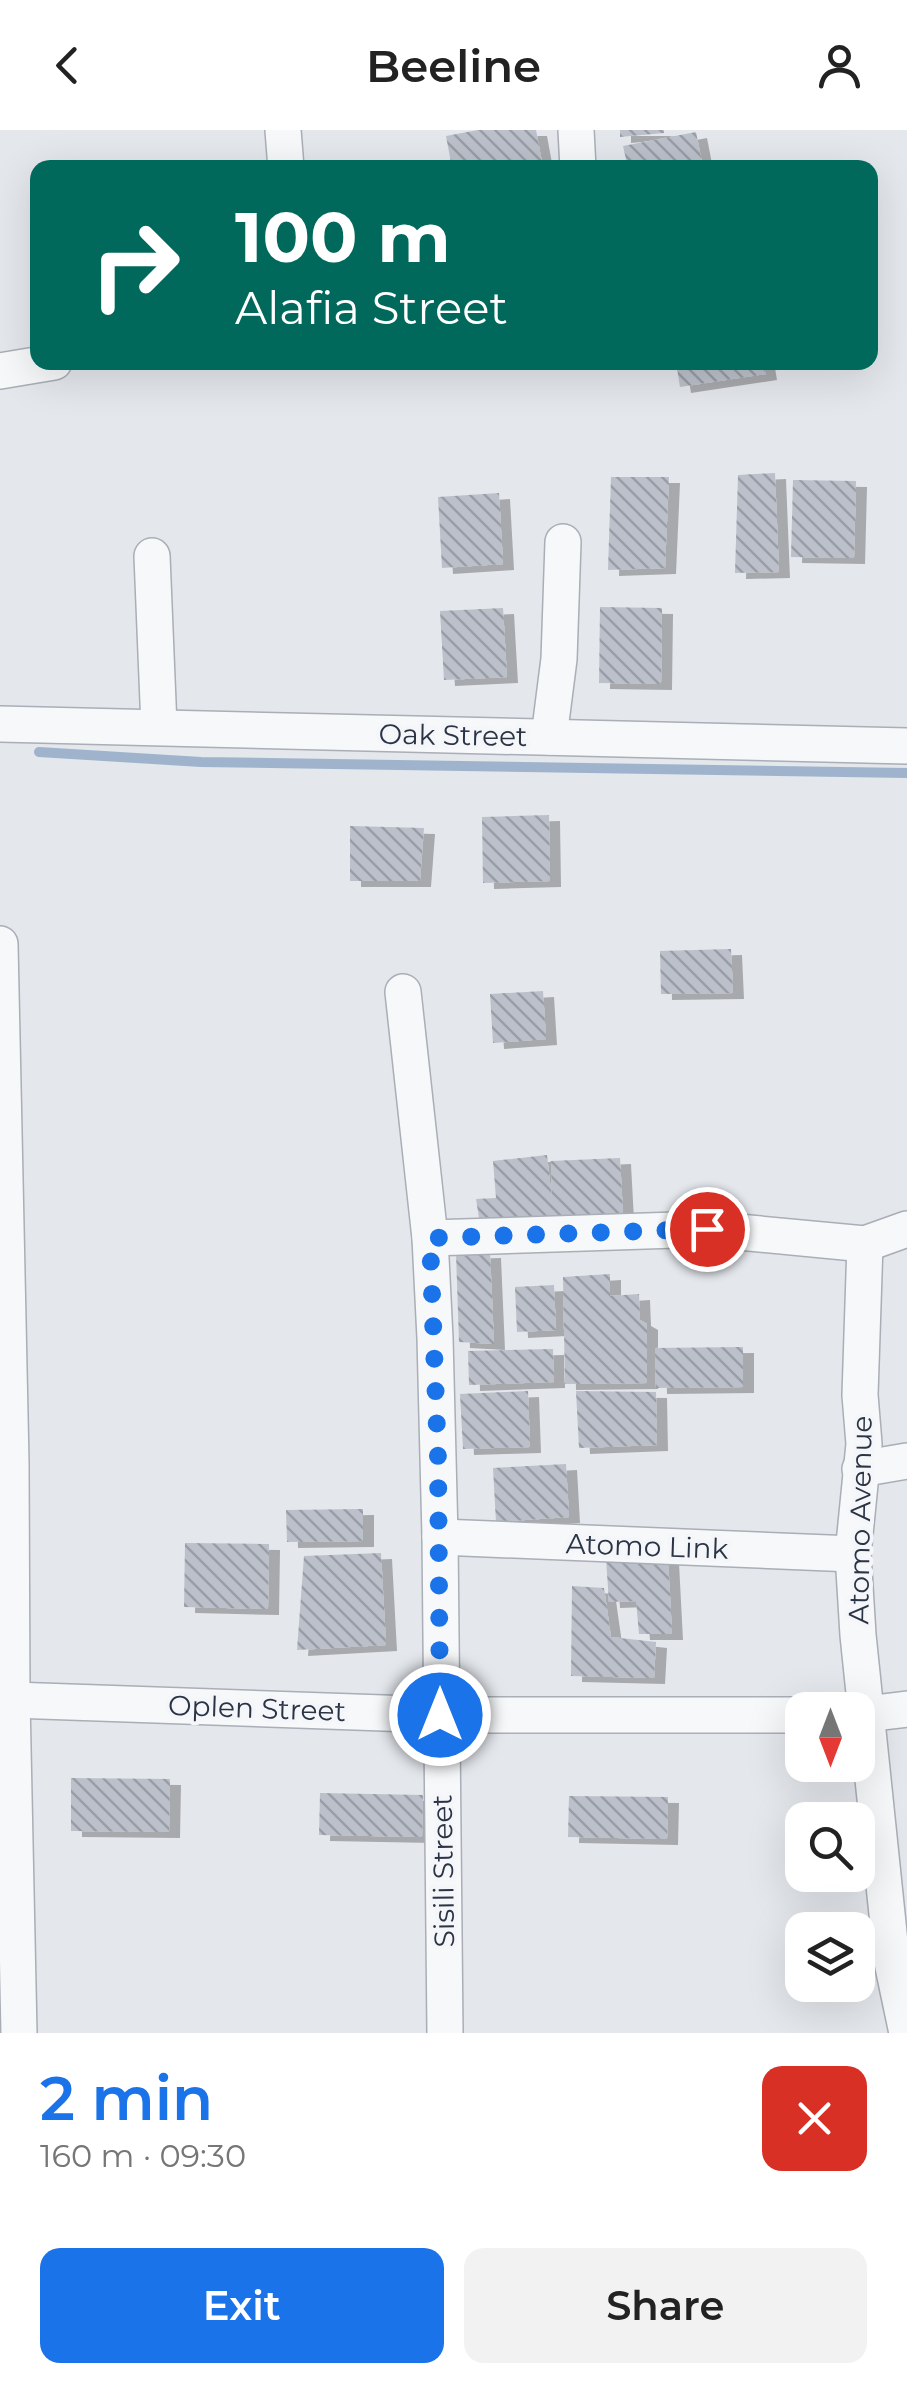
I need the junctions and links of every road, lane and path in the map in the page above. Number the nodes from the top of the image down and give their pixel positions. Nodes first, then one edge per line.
1 (283, 130) edge
2 (576, 130) edge
3 (285, 160) edge
4 (578, 160) edge
5 (30, 366) edge
6 (0, 371) edge
7 (563, 542) dead end
8 (152, 556) dead end
9 (0, 724) edge
10 (159, 728) junction
11 (548, 737) junction
12 (907, 746) edge
13 (0, 944) edge
14 (403, 992) dead end
15 (907, 1229) edge
16 (430, 1238) junction
17 (865, 1244) junction
18 (907, 1461) edge
19 (6, 1462) edge
20 (860, 1469) junction
21 (440, 1537) junction
22 (853, 1554) junction
23 (861, 1692) edge
24 (12, 1700) junction
25 (907, 1709) edge
26 (875, 1713) edge
27 (440, 1715) junction
28 (785, 1716) edge
29 (870, 1782) edge
30 (7, 1813) edge
31 (19, 2033) edge
32 (445, 2033) edge
33 (907, 2033) edge

1 - 3 street
2 - 4 street
5 - 6 street
7 - 11 street
8 - 10 street
9 - 10 street, Oak Street
10 - 11 street, Oak Street
11 - 12 street, Oak Street
13 - 19 street
14 - 16 street, Sisili Street
15 - 17 street
16 - 17 street
16 - 21 street, Sisili Street
17 - 20 street, Atomo Avenue
18 - 20 street
19 - 24 street
20 - 22 street, Atomo Avenue
21 - 22 street, Atomo Link
21 - 27 street, Sisili Street
22 - 23 street, Atomo Avenue
24 - 27 street, Oplen Street
24 - 30 street
25 - 26 street
27 - 28 street, Oplen Street
27 - 32 street, Sisili Street
29 - 33 street, Atomo Avenue
30 - 31 street

